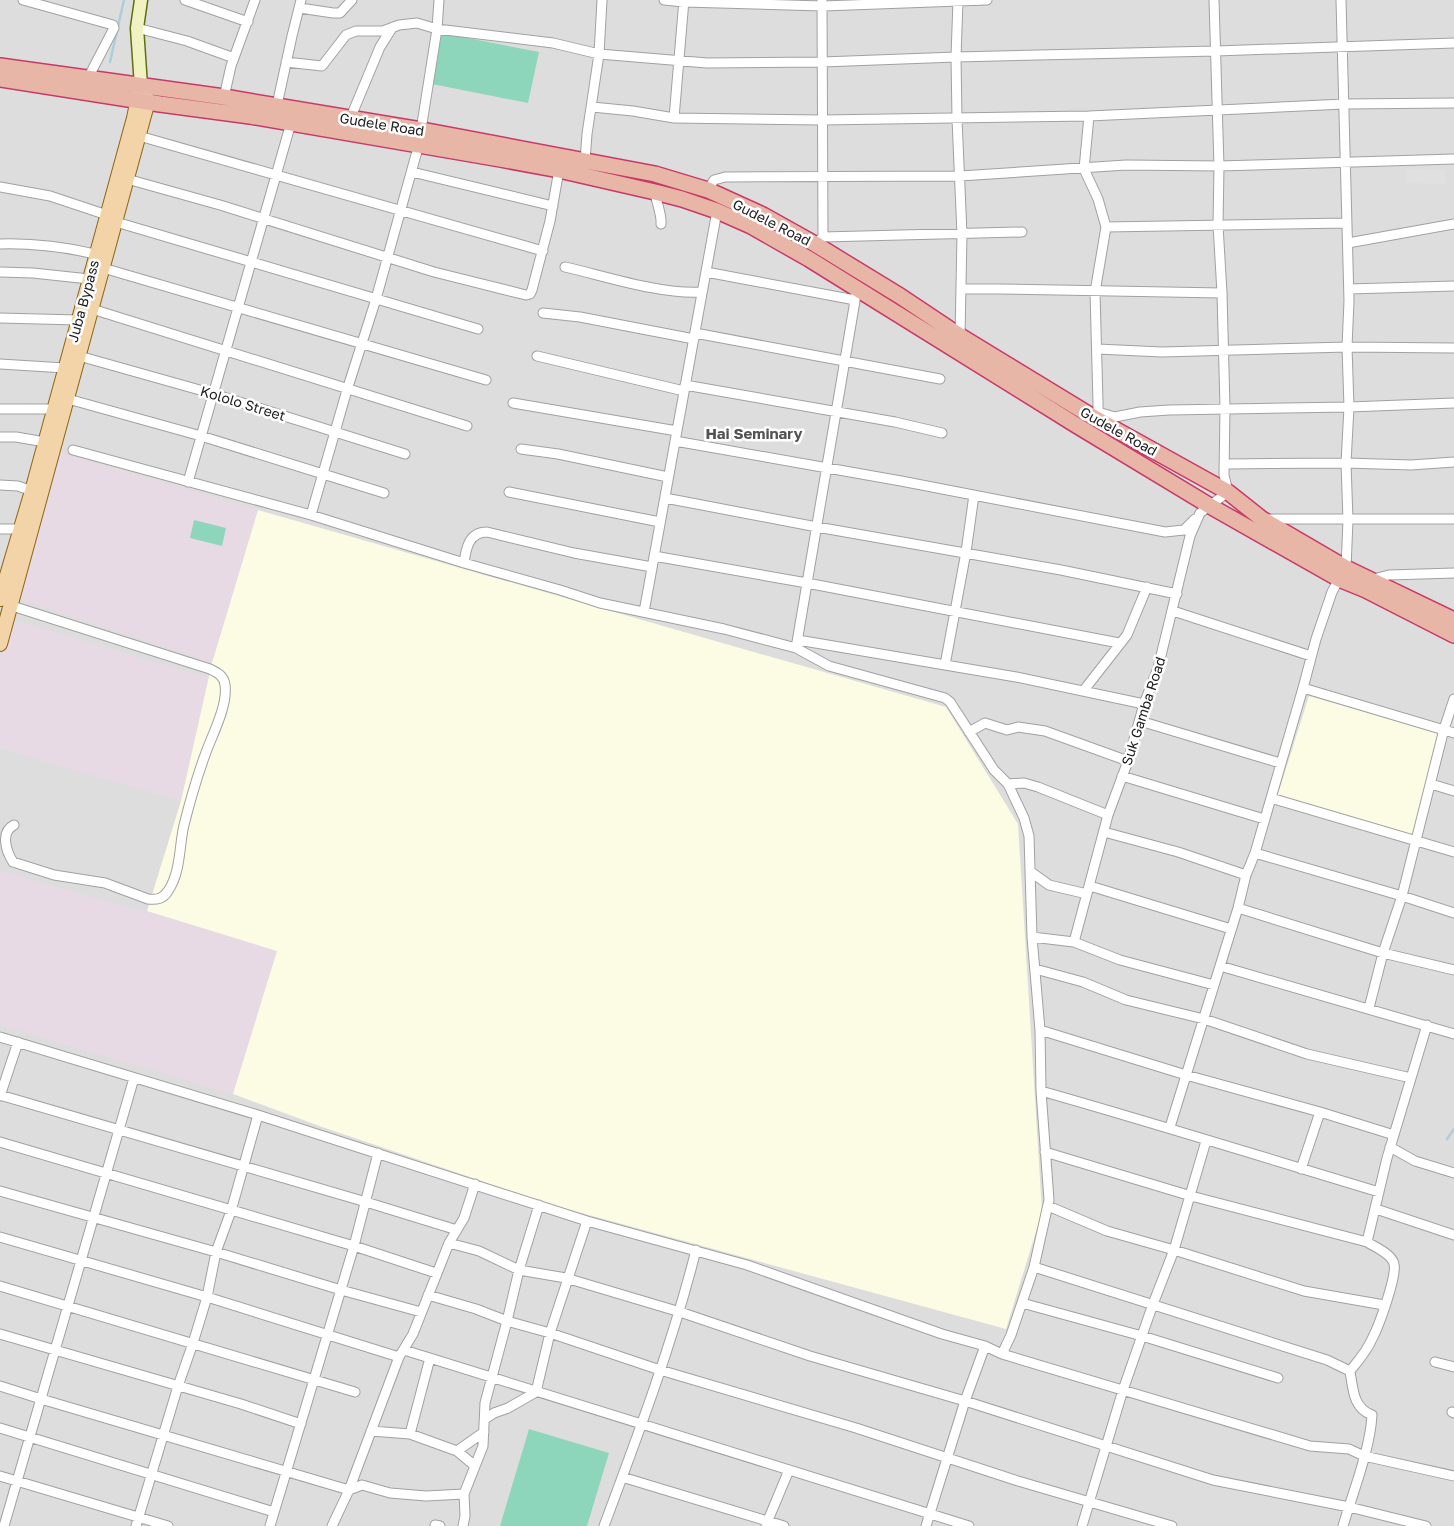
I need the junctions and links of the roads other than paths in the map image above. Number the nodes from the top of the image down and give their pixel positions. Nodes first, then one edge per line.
1 (22, 0) edge
2 (141, 0) edge
3 (185, 0) edge
4 (254, 0) edge
5 (352, 0) edge
6 (439, 0) edge
7 (602, 0) edge
8 (664, 0) edge
9 (987, 0) edge
10 (1214, 0) edge
11 (1341, 0) edge
12 (684, 1) edge
13 (958, 1) edge
14 (822, 3) edge
15 (301, 4) edge
16 (248, 22) junction
17 (137, 28) junction
18 (392, 28) junction
19 (437, 29) junction
20 (1454, 44) edge
21 (1342, 46) junction
22 (1216, 51) junction
23 (598, 54) junction
24 (956, 56) junction
25 (234, 58) junction
26 (678, 61) junction
27 (286, 62) junction
28 (822, 62) junction
29 (0, 66) edge
30 (88, 78) junction
31 (0, 79) edge
32 (142, 96) junction
33 (224, 97) junction
34 (1454, 103) edge
35 (1344, 104) junction
36 (278, 105) junction
37 (592, 108) junction
38 (1217, 109) junction
39 (1089, 116) junction
40 (674, 118) junction
41 (350, 119) junction
42 (957, 119) junction
43 (822, 120) junction
44 (291, 123) junction
45 (139, 136) junction
46 (420, 137) junction
47 (1454, 159) edge
48 (1345, 161) junction
49 (1219, 166) junction
50 (594, 168) junction
51 (1084, 169) junction
52 (559, 170) junction
53 (412, 172) junction
54 (276, 175) junction
55 (823, 176) junction
56 (960, 176) junction
57 (127, 179) junction
58 (0, 188) edge
59 (708, 190) junction
60 (655, 192) junction
61 (553, 206) junction
62 (401, 211) junction
63 (717, 211) junction
64 (112, 218) junction
65 (264, 218) junction
66 (661, 224) dead end
67 (1347, 224) junction
68 (1454, 224) edge
69 (1218, 225) junction
70 (1106, 227) junction
71 (1022, 232) dead end
72 (962, 234) junction
73 (819, 240) junction
74 (1348, 243) junction
75 (0, 244) edge
76 (543, 251) junction
77 (95, 254) junction
78 (387, 257) junction
79 (251, 262) junction
80 (565, 266) dead end
81 (103, 268) junction
82 (0, 272) edge
83 (706, 272) junction
84 (89, 279) junction
85 (1454, 286) edge
86 (961, 290) junction
87 (1349, 290) junction
88 (702, 292) junction
89 (1095, 292) junction
90 (1222, 293) junction
91 (856, 295) junction
92 (376, 299) junction
93 (238, 307) junction
94 (92, 309) junction
95 (543, 313) dead end
96 (0, 318) edge
97 (78, 320) junction
98 (478, 329) dead end
99 (694, 336) junction
100 (362, 343) junction
101 (959, 344) junction
102 (1347, 347) junction
103 (1454, 348) edge
104 (1097, 349) junction
105 (226, 351) junction
106 (1224, 351) junction
107 (79, 356) junction
108 (537, 356) dead end
109 (845, 361) junction
110 (0, 364) edge
111 (65, 368) junction
112 (940, 379) dead end
113 (486, 380) dead end
114 (685, 388) junction
115 (347, 390) junction
116 (214, 394) junction
117 (68, 399) junction
118 (513, 403) dead end
119 (1454, 403) edge
120 (1349, 407) junction
121 (1226, 408) junction
122 (0, 409) edge
123 (54, 410) junction
124 (836, 412) junction
125 (1095, 414) junction
126 (467, 426) dead end
127 (677, 431) junction
128 (334, 432) junction
129 (942, 433) dead end
130 (201, 436) junction
131 (0, 437) edge
132 (675, 441) junction
133 (45, 442) junction
134 (73, 450) dead end
135 (521, 450) dead end
136 (405, 454) dead end
137 (1454, 462) edge
138 (1346, 463) junction
139 (1224, 464) junction
140 (827, 468) junction
141 (322, 473) junction
142 (668, 477) junction
143 (188, 482) junction
144 (0, 484) edge
145 (32, 491) junction
146 (510, 492) dead end
147 (1228, 492) junction
148 (384, 494) dead end
149 (974, 495) junction
150 (665, 498) junction
151 (1205, 510) junction
152 (311, 515) junction
153 (1262, 519) junction
154 (1454, 519) edge
155 (1348, 520) junction
156 (660, 522) junction
157 (817, 528) junction
158 (0, 529) edge
159 (21, 529) junction
160 (966, 552) junction
161 (654, 556) junction
162 (464, 563) junction
163 (652, 568) junction
164 (1454, 573) edge
165 (1342, 574) junction
166 (4, 575) edge
167 (1368, 580) junction
168 (807, 583) junction
169 (1147, 587) junction
170 (1177, 594) junction
171 (6, 603) edge
172 (955, 611) junction
173 (1172, 611) junction
174 (644, 612) junction
175 (1454, 620) edge
176 (1454, 635) edge
177 (1119, 643) junction
178 (0, 644) edge
179 (797, 644) junction
180 (1311, 656) junction
181 (945, 665) junction
182 (1303, 688) junction
183 (1084, 690) junction
184 (1454, 699) edge
185 (1144, 704) junction
186 (1140, 721) junction
187 (1444, 729) junction
188 (970, 732) junction
189 (1454, 732) edge
190 (1128, 760) junction
191 (1280, 763) junction
192 (1122, 776) junction
193 (1008, 784) junction
194 (1431, 784) junction
195 (1454, 791) edge
196 (1271, 798) junction
197 (1108, 815) junction
198 (1264, 819) junction
199 (14, 825) dead end
200 (1104, 832) junction
201 (1416, 840) junction
202 (1454, 852) edge
203 (1255, 853) junction
204 (1030, 872) junction
205 (1246, 874) junction
206 (1088, 890) junction
207 (1402, 896) junction
208 (1238, 908) junction
209 (1454, 913) edge
210 (1231, 929) junction
211 (1032, 937) junction
212 (1074, 942) junction
213 (1383, 953) junction
214 (1220, 966) junction
215 (1034, 969) junction
216 (1454, 970) edge
217 (1214, 985) junction
218 (1369, 1008) junction
219 (1204, 1019) junction
220 (1426, 1025) junction
221 (1040, 1030) junction
222 (1454, 1034) edge
223 (0, 1036) edge
224 (18, 1042) junction
225 (1186, 1075) junction
226 (134, 1078) junction
227 (1411, 1078) junction
228 (1041, 1091) junction
229 (0, 1095) edge
230 (1320, 1112) junction
231 (258, 1115) junction
232 (1170, 1128) junction
233 (119, 1129) junction
234 (1394, 1135) junction
235 (1206, 1141) junction
236 (0, 1142) edge
237 (1390, 1147) junction
238 (1045, 1152) junction
239 (378, 1154) junction
240 (244, 1167) junction
241 (1301, 1169) junction
242 (1454, 1173) edge
243 (105, 1174) junction
244 (475, 1184) junction
245 (0, 1191) edge
246 (1379, 1192) junction
247 (1191, 1196) junction
248 (366, 1202) junction
249 (540, 1206) junction
250 (1048, 1206) junction
251 (1376, 1209) junction
252 (231, 1211) junction
253 (94, 1219) junction
254 (587, 1221) junction
255 (457, 1230) junction
256 (1454, 1235) edge
257 (0, 1237) edge
258 (1367, 1242) junction
259 (449, 1243) junction
260 (354, 1246) junction
261 (696, 1250) junction
262 (1174, 1250) junction
263 (216, 1252) junction
264 (80, 1260) junction
265 (1034, 1267) junction
266 (519, 1270) junction
267 (436, 1273) junction
268 (566, 1278) junction
269 (0, 1286) edge
270 (341, 1290) junction
271 (428, 1295) junction
272 (207, 1297) junction
273 (1022, 1303) junction
274 (1153, 1304) junction
275 (68, 1305) junction
276 (1384, 1305) junction
277 (421, 1312) junction
278 (680, 1312) junction
279 (507, 1321) junction
280 (550, 1333) junction
281 (0, 1334) edge
282 (328, 1334) junction
283 (1142, 1336) junction
284 (193, 1344) junction
285 (985, 1346) junction
286 (55, 1350) junction
287 (402, 1353) junction
288 (1002, 1354) junction
289 (430, 1358) junction
290 (1435, 1362) dead end
291 (1454, 1367) edge
292 (660, 1370) junction
293 (1350, 1371) junction
294 (491, 1378) junction
295 (1278, 1378) dead end
296 (314, 1380) junction
297 (0, 1386) edge
298 (178, 1386) junction
299 (1124, 1390) junction
300 (355, 1392) dead end
301 (536, 1392) junction
302 (40, 1399) junction
303 (965, 1401) junction
304 (485, 1419) junction
305 (301, 1424) junction
306 (643, 1425) junction
307 (0, 1428) edge
308 (371, 1431) junction
309 (484, 1432) junction
310 (164, 1434) junction
311 (410, 1434) junction
312 (29, 1437) junction
313 (1107, 1445) junction
314 (457, 1451) junction
315 (1364, 1456) junction
316 (948, 1457) junction
317 (475, 1466) junction
318 (789, 1470) junction
319 (288, 1471) junction
320 (150, 1474) junction
321 (0, 1476) edge
322 (1454, 1476) edge
323 (622, 1477) junction
324 (17, 1481) junction
325 (348, 1490) junction
326 (464, 1494) junction
327 (1090, 1502) junction
328 (1348, 1507) junction
329 (274, 1512) junction
330 (930, 1514) junction
331 (137, 1522) edge
332 (767, 1523) edge
333 (2, 1526) edge
334 (168, 1526) edge
335 (270, 1526) edge
336 (332, 1526) edge
337 (463, 1526) edge
338 (604, 1526) edge
339 (784, 1526) edge
340 (926, 1526) edge
341 (969, 1526) edge
342 (1082, 1526) edge
343 (1172, 1526) edge
344 (1344, 1526) edge
345 (1426, 1526) edge

1 - 30 street
2 - 17 main road, Juba Bypass
3 - 16 street
4 - 16 street
5 - 15 street
6 - 19 street
7 - 23 street
8 - 12 street
9 - 13 street
10 - 22 street
11 - 21 street
12 - 14 street
12 - 26 street
13 - 14 street
13 - 24 street
14 - 28 street
15 - 27 street
16 - 25 street
17 - 25 street
17 - 32 main road, Juba Bypass
18 - 19 street
18 - 27 street
18 - 41 street
19 - 23 street
19 - 46 street
20 - 21 street
21 - 22 street
21 - 35 street
22 - 24 street
22 - 38 street
23 - 26 street
23 - 37 street
24 - 28 street
24 - 42 street
25 - 33 street
26 - 28 street
26 - 40 street
27 - 36 street
28 - 43 street
29 - 30 highway, Gudele Road
30 - 32 highway, Gudele Road
31 - 32 highway, Gudele Road
32 - 33 highway, Gudele Road
32 - 44 highway, Gudele Road
32 - 45 main road, Juba Bypass
32 - 64 main road, Juba Bypass
33 - 36 highway, Gudele Road
34 - 35 street
35 - 38 street
35 - 48 street
36 - 41 highway, Gudele Road
37 - 40 street
37 - 50 street
38 - 39 street
38 - 49 street
39 - 42 street
39 - 51 street
40 - 43 street
41 - 46 highway, Gudele Road
42 - 43 street
42 - 56 street
43 - 55 street
44 - 46 highway, Gudele Road
44 - 54 street
45 - 54 street
45 - 57 main road, Juba Bypass
46 - 50 highway, Gudele Road
46 - 52 highway, Gudele Road
46 - 53 street
47 - 48 street
48 - 49 street
48 - 67 street
49 - 51 street
49 - 69 street
50 - 52 highway, Gudele Road
50 - 59 highway, Gudele Road
50 - 60 highway, Gudele Road
51 - 56 street
51 - 70 street
52 - 61 street
53 - 61 street
53 - 62 street
54 - 62 street
54 - 65 street
55 - 56 street
55 - 59 street
55 - 73 street
56 - 72 street
57 - 64 main road, Juba Bypass
57 - 65 street
58 - 64 street
59 - 73 highway, Gudele Road
60 - 63 highway, Gudele Road
60 - 66 street
61 - 76 street
62 - 76 street
62 - 78 street
63 - 83 street
63 - 91 highway, Gudele Road
64 - 77 main road, Juba Bypass
64 - 79 street
64 - 81 main road, Juba Bypass
65 - 78 street
65 - 79 street
67 - 69 street
67 - 74 street
68 - 74 street
69 - 70 street
69 - 90 street
70 - 89 street
71 - 72 street
72 - 73 street
72 - 86 street
73 - 101 highway, Gudele Road
74 - 87 street
75 - 77 street
76 - 78 street
77 - 84 main road, Juba Bypass
78 - 92 street
79 - 92 street
79 - 93 street
80 - 88 street
81 - 93 street
81 - 94 main road, Juba Bypass
82 - 84 street
83 - 88 street
83 - 91 street
84 - 97 main road, Juba Bypass
85 - 87 street
86 - 89 street
86 - 101 street
87 - 102 street
88 - 99 street
89 - 90 street
89 - 104 street
90 - 106 street
91 - 101 highway, Gudele Road
91 - 109 street
92 - 98 street
92 - 100 street
93 - 100 street
93 - 105 street
94 - 105 street
94 - 107 main road, Juba Bypass
95 - 99 street
96 - 97 street
97 - 111 main road, Juba Bypass
99 - 109 street
99 - 114 street
100 - 113 street
100 - 115 street
101 - 125 highway, Gudele Road
101 - 151 highway, Gudele Road
102 - 103 street
102 - 106 street
102 - 120 street
104 - 106 street
104 - 125 street
105 - 115 street
105 - 116 street
106 - 121 street
107 - 116 street, Kololo Street
107 - 117 main road, Juba Bypass
108 - 114 street
109 - 112 street
109 - 124 street
110 - 111 street
111 - 123 main road, Juba Bypass
114 - 124 street
114 - 127 street
115 - 126 street
115 - 128 street
116 - 128 street, Kololo Street
116 - 130 street
117 - 130 street
117 - 171 main road, Juba Bypass
118 - 127 street
119 - 120 street
120 - 121 street
120 - 138 street
121 - 125 street
121 - 139 street
122 - 123 street
123 - 133 main road, Juba Bypass
124 - 129 street
124 - 140 street
125 - 147 highway, Gudele Road
127 - 132 street
128 - 136 street, Kololo Street
128 - 141 street
130 - 141 street
130 - 143 street
131 - 133 street
132 - 140 street
132 - 142 street
133 - 145 main road, Juba Bypass
134 - 143 street
135 - 142 street
137 - 138 street
138 - 139 street
138 - 155 street
139 - 147 street
140 - 149 street
140 - 157 street
141 - 148 street
141 - 152 street
142 - 150 street
143 - 152 street
144 - 145 street
145 - 159 main road, Juba Bypass
146 - 156 street
147 - 151 street, Suk Gamba Road
147 - 153 highway, Gudele Road
149 - 151 street
149 - 160 street
150 - 156 street
150 - 157 street
151 - 165 highway, Gudele Road
151 - 170 street, Suk Gamba Road
152 - 162 street
153 - 155 street
153 - 165 highway, Gudele Road
154 - 155 street
155 - 165 street
156 - 161 street
157 - 160 street
157 - 168 street
158 - 159 street
159 - 166 main road, Juba Bypass
160 - 169 street
160 - 172 street
161 - 163 street
161 - 168 street
162 - 163 street
162 - 174 street
163 - 174 street
164 - 167 street
165 - 167 highway, Gudele Road
165 - 176 highway, Gudele Road
165 - 180 street
166 - 171 main road, Juba Bypass
167 - 175 highway, Gudele Road
168 - 172 street
168 - 179 street
169 - 170 street
169 - 177 street
170 - 173 street, Suk Gamba Road
171 - 178 main road, Juba Bypass
171 - 199 street
172 - 177 street
172 - 181 street
173 - 180 street
173 - 185 street, Suk Gamba Road
174 - 179 street
177 - 183 street
179 - 181 street
179 - 188 street
180 - 182 street
181 - 183 street
182 - 187 street
182 - 191 street
183 - 185 street
184 - 187 street
185 - 186 street, Suk Gamba Road
186 - 190 street, Suk Gamba Road
186 - 191 street
187 - 189 street
187 - 194 street
188 - 190 street
188 - 193 street
190 - 192 street, Suk Gamba Road
191 - 196 street
192 - 197 street, Suk Gamba Road
192 - 198 street
193 - 197 street
193 - 204 street
194 - 195 street
194 - 201 street
196 - 198 street
196 - 201 street
197 - 200 street, Suk Gamba Road
198 - 203 street
200 - 205 street
200 - 206 street, Suk Gamba Road
201 - 202 street
201 - 207 street
203 - 205 street
203 - 207 street
204 - 206 street
204 - 211 street
205 - 208 street
206 - 210 street
206 - 212 street, Suk Gamba Road
207 - 209 street
207 - 213 street
208 - 210 street
208 - 213 street
210 - 214 street
211 - 212 street
211 - 215 street
212 - 217 street
213 - 216 street
213 - 218 street
214 - 217 street
214 - 218 street
215 - 219 street
215 - 221 street
217 - 219 street
218 - 220 street
219 - 225 street
219 - 227 street
220 - 222 street
220 - 227 street
221 - 225 street
221 - 228 street
223 - 224 street
224 - 226 street
224 - 229 street
225 - 230 street
225 - 232 street
226 - 231 street
226 - 233 street
227 - 234 street
228 - 232 street
228 - 238 street
229 - 233 street
230 - 234 street
230 - 241 street
231 - 239 street
231 - 240 street
232 - 235 street
233 - 240 street
233 - 243 street
234 - 237 street
235 - 241 street
235 - 247 street
236 - 243 street
237 - 242 street
237 - 246 street
238 - 247 street
238 - 250 street
239 - 244 street
239 - 248 street
240 - 248 street
240 - 252 street
241 - 246 street
243 - 252 street
243 - 253 street
244 - 249 street
244 - 255 street
245 - 253 street
246 - 251 street
247 - 258 street
247 - 262 street
248 - 255 street
248 - 260 street
249 - 254 street
249 - 266 street
250 - 262 street
250 - 265 street
251 - 256 street
251 - 258 street
252 - 260 street
252 - 263 street
253 - 263 street
253 - 264 street
254 - 261 street
254 - 268 street
255 - 259 street
257 - 264 street
258 - 276 street
259 - 266 street
259 - 267 street
260 - 267 street
260 - 270 street
261 - 278 street
261 - 285 street
262 - 274 street
262 - 276 street
263 - 270 street
263 - 272 street
264 - 272 street
264 - 275 street
265 - 273 street
265 - 274 street
266 - 268 street
266 - 279 street
267 - 271 street
268 - 278 street
268 - 280 street
269 - 275 street
270 - 277 street
270 - 282 street
271 - 277 street
271 - 279 street
272 - 282 street
272 - 284 street
273 - 283 street
273 - 288 street
274 - 283 street
274 - 293 street
275 - 284 street
275 - 286 street
276 - 293 street
277 - 287 street
278 - 292 street
278 - 303 street
279 - 280 street
279 - 294 street
280 - 292 street
280 - 301 street
281 - 286 street
282 - 287 street
282 - 296 street
283 - 295 street
283 - 299 street
284 - 296 street
284 - 298 street
285 - 288 street
285 - 303 street
286 - 298 street
286 - 302 street
287 - 289 street
287 - 308 street
288 - 299 street
289 - 294 street
289 - 311 street
290 - 291 street
292 - 306 street
292 - 316 street
293 - 315 street
294 - 301 street
294 - 304 street
296 - 300 street
296 - 305 street
297 - 302 street
298 - 305 street
298 - 310 street
299 - 313 street
299 - 315 street
301 - 304 street
301 - 306 street
302 - 310 street
302 - 312 street
303 - 313 street
303 - 316 street
304 - 309 street
305 - 319 street
306 - 318 street
306 - 323 street
307 - 312 street
308 - 311 street
308 - 325 street
309 - 314 street
309 - 317 street
310 - 319 street
310 - 320 street
311 - 314 street
312 - 320 street
312 - 324 street
313 - 327 street
313 - 328 street
314 - 317 street
315 - 322 street
315 - 328 street
316 - 327 street
316 - 330 street
317 - 326 street
318 - 330 street
318 - 332 street
319 - 325 street
319 - 329 street
320 - 329 street
320 - 331 street
321 - 324 street
323 - 332 street
323 - 338 street
324 - 331 street
324 - 333 street
325 - 326 street
325 - 336 street
326 - 337 street
327 - 342 street
327 - 343 street
328 - 344 street
328 - 345 street
329 - 335 street
330 - 340 street
330 - 341 street
331 - 334 street
332 - 339 street

